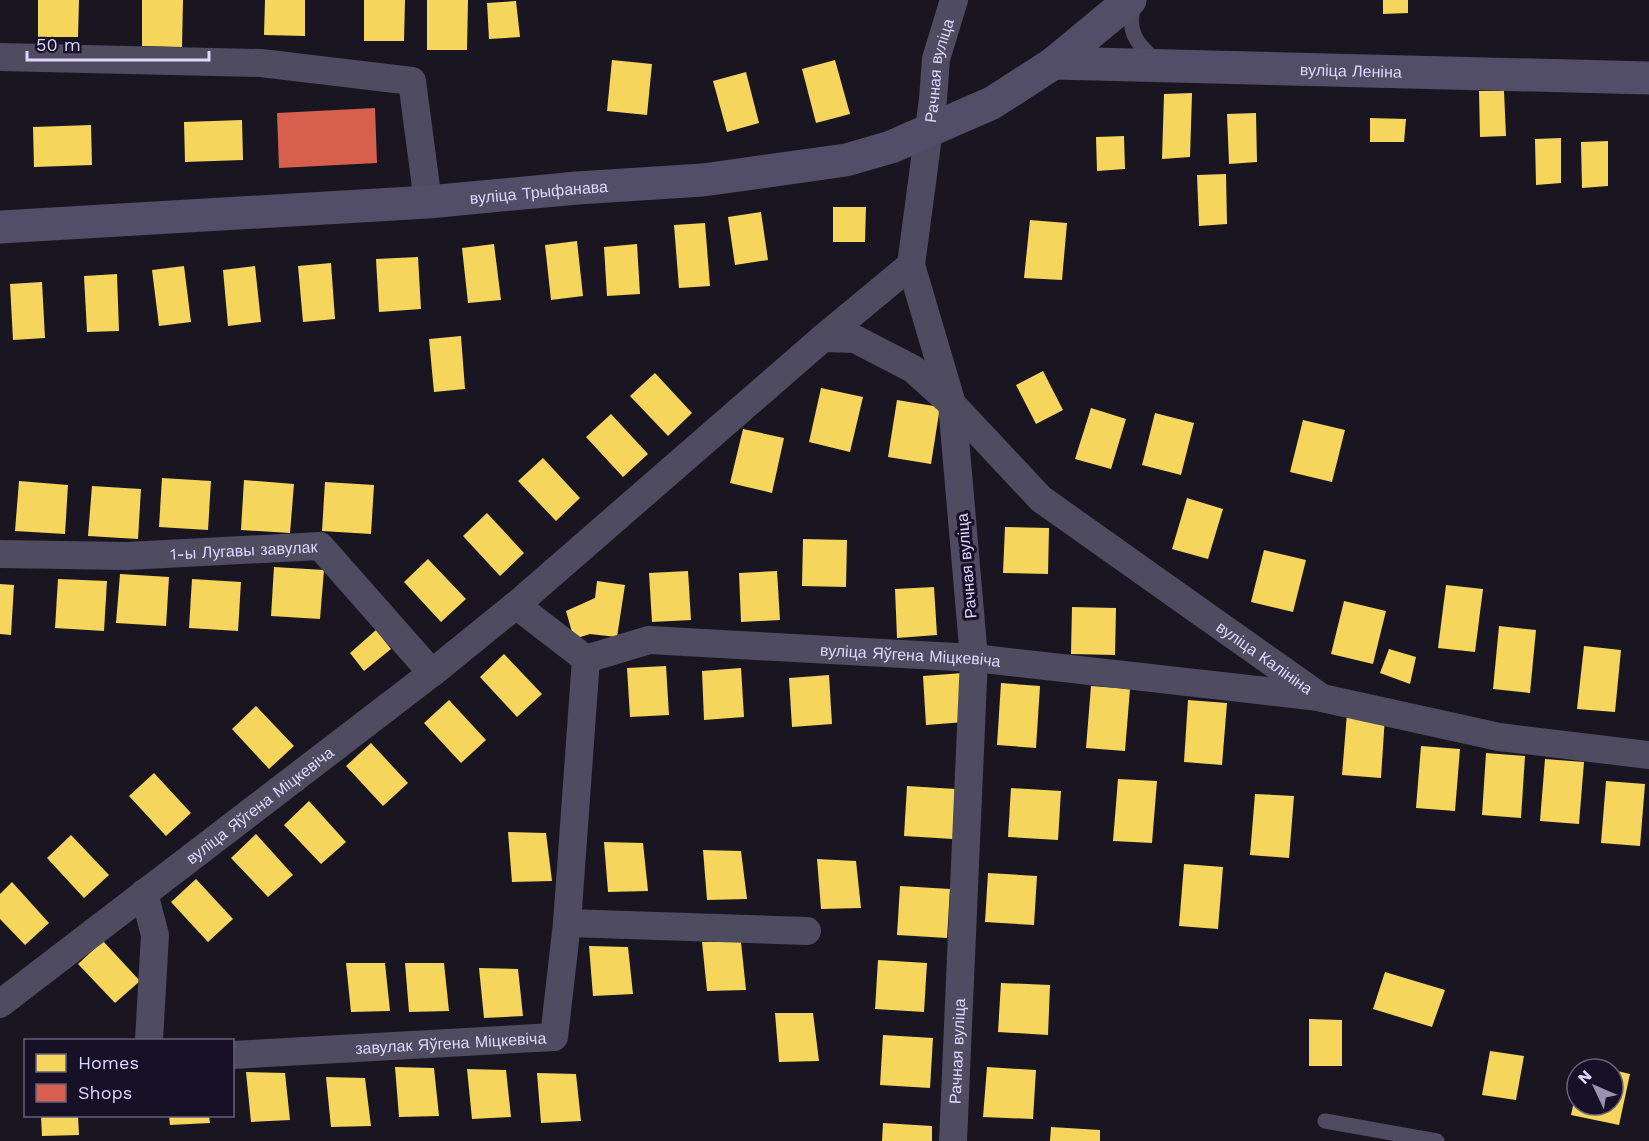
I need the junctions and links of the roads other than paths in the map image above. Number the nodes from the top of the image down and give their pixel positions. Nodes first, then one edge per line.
1 (954, 0) edge
2 (1130, 0) edge
3 (1136, 0) edge
4 (0, 57) edge
5 (1054, 63) junction
6 (1162, 65) junction
7 (1649, 78) edge
8 (928, 132) junction
9 (428, 202) junction
10 (0, 226) edge
11 (911, 265) junction
12 (823, 338) junction
13 (952, 404) junction
14 (0, 554) edge
15 (516, 605) junction
16 (586, 658) junction
17 (974, 658) junction
18 (432, 673) junction
19 (1322, 698) junction
20 (1649, 755) edge
21 (144, 894) junction
22 (567, 923) junction
23 (807, 930) dead end
24 (0, 1004) edge
25 (149, 1039) edge
26 (234, 1055) edge
27 (1325, 1121) dead end
28 (953, 1141) edge
29 (1437, 1141) edge

1 - 8 street, Рачная вуліца
2 - 5 street, вуліца Трыфанава
3 - 6 lane
4 - 9 street
5 - 6 street, вуліца Леніна
5 - 8 street, вуліца Трыфанава
6 - 7 street, вуліца Леніна
8 - 9 street, вуліца Трыфанава
8 - 11 street, Рачная вуліца
9 - 10 street, вуліца Трыфанава
11 - 12 street, вуліца Яўгена Міцкевіча
11 - 13 street, Рачная вуліца
12 - 13 street, вуліца Калініна
12 - 15 street, вуліца Яўгена Міцкевіча
13 - 17 street, Рачная вуліца
13 - 19 street, вуліца Калініна
14 - 18 street, 1-ы Лугавы завулак
15 - 16 street
15 - 18 street, вуліца Яўгена Міцкевіча
16 - 17 street, вуліца Яўгена Міцкевіча
16 - 22 street, завулак Яўгена Міцкевіча
17 - 19 street, вуліца Яўгена Міцкевіча
17 - 28 street, Рачная вуліца
18 - 21 street, вуліца Яўгена Міцкевіча
19 - 20 street, вуліца Калініна
21 - 24 street, вуліца Яўгена Міцкевіча
21 - 25 street
22 - 23 street
22 - 26 street, завулак Яўгена Міцкевіча
27 - 29 lane

